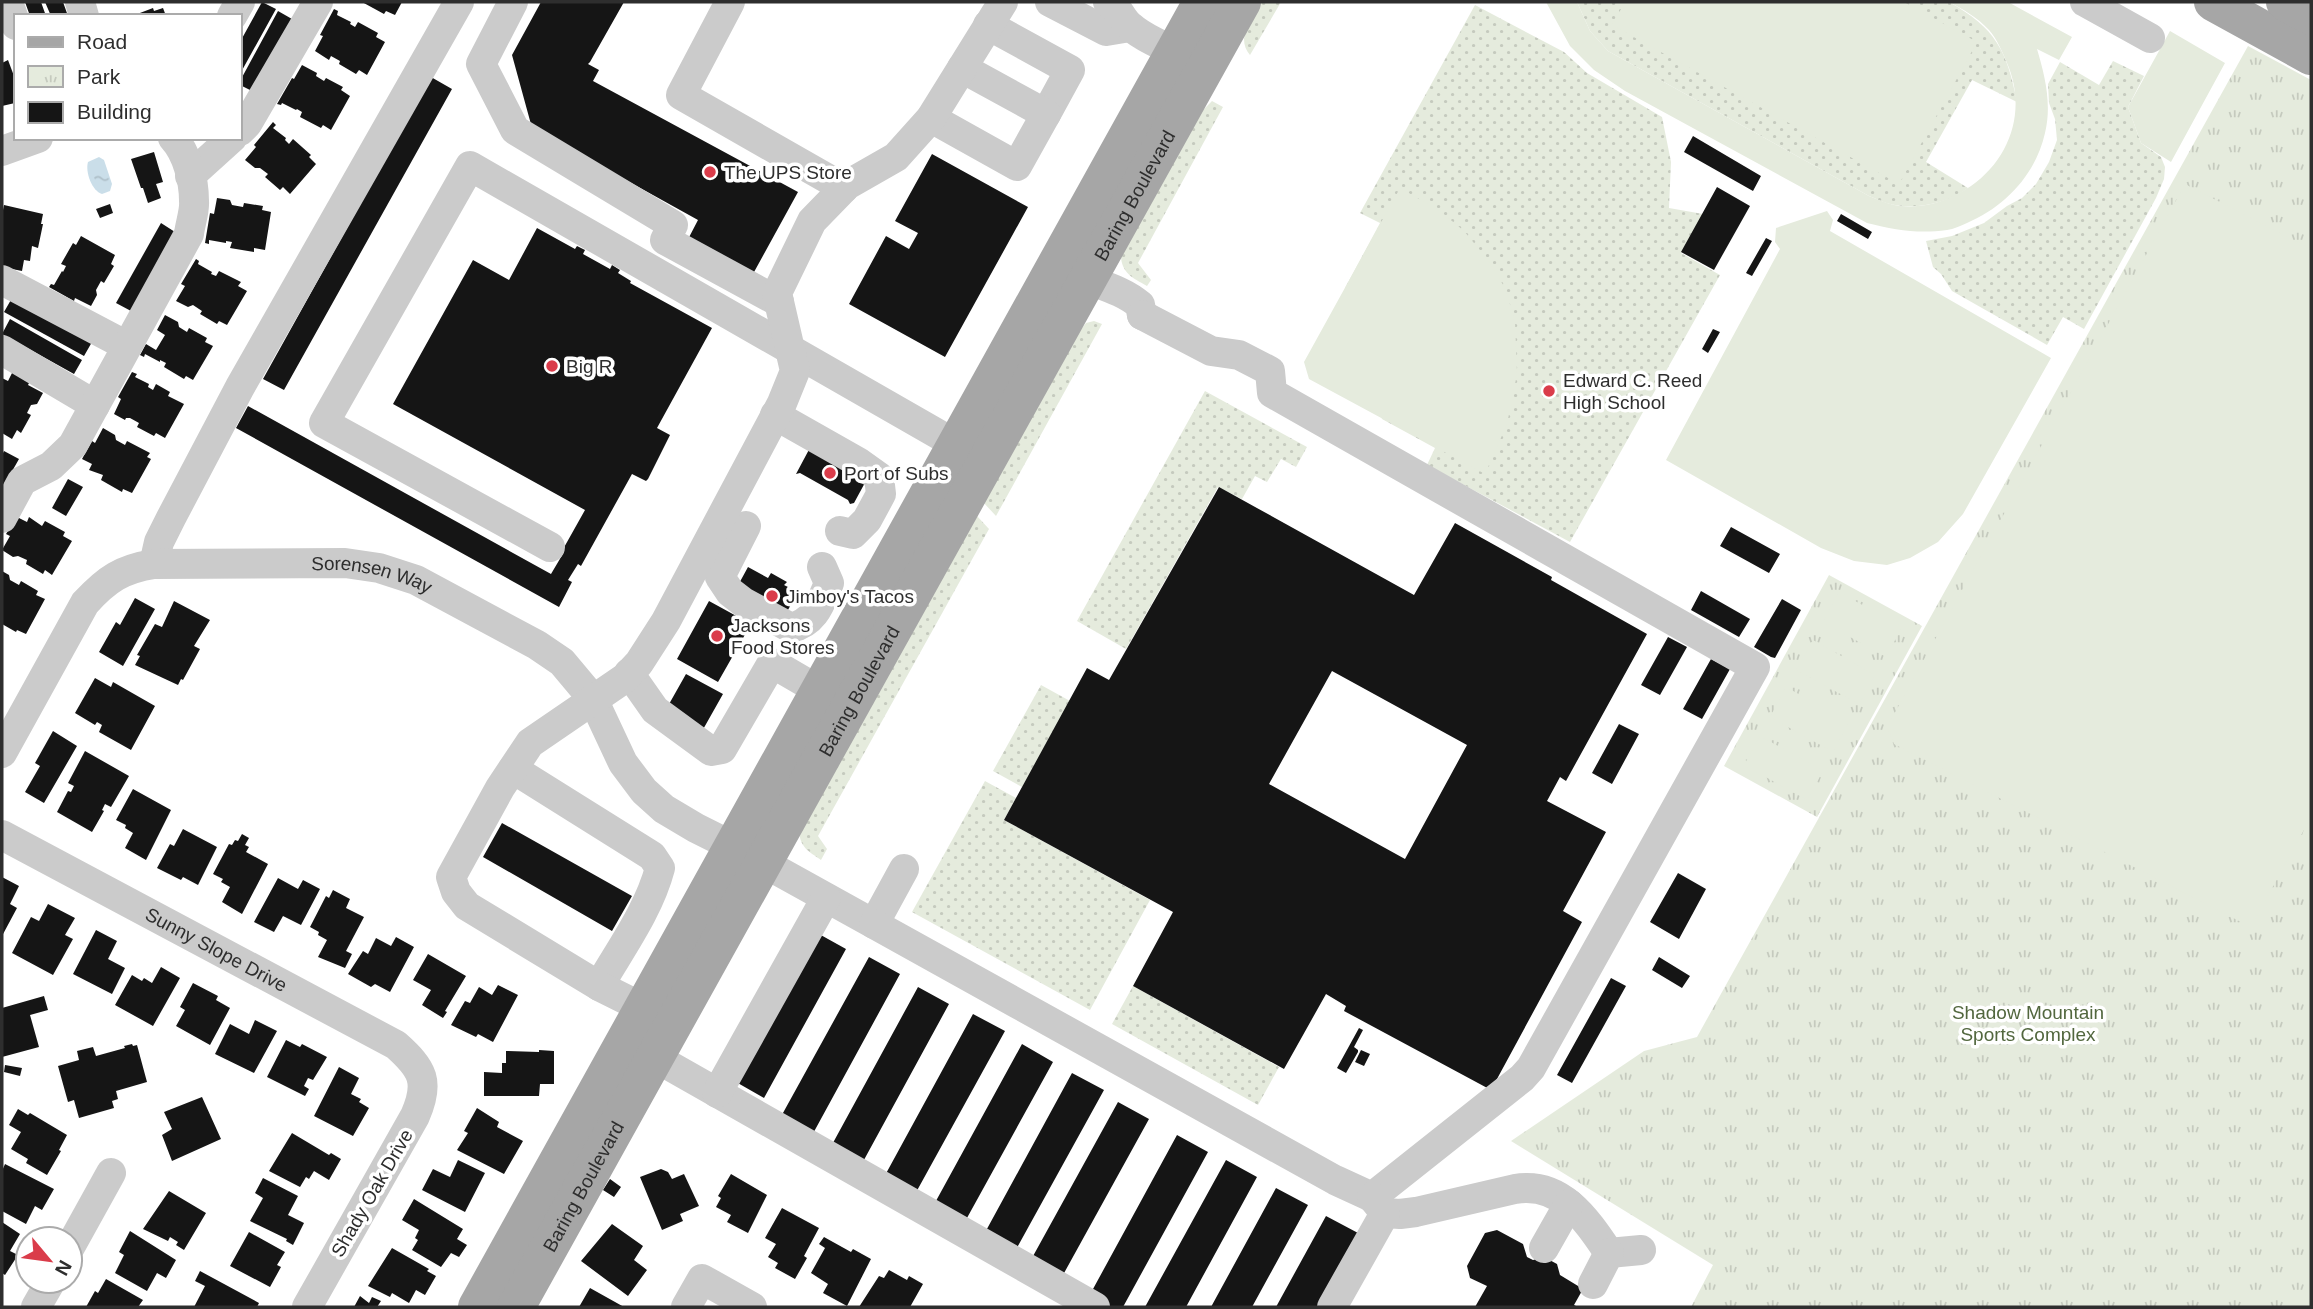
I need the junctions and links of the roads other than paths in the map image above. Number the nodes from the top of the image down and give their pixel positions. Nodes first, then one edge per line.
1 (8, 2) edge
2 (318, 2) edge
3 (459, 2) edge
4 (513, 2) edge
5 (1050, 2) edge
6 (1108, 2) edge
7 (1202, 2) edge
8 (1242, 2) edge
9 (2085, 2) edge
10 (2213, 2) edge
11 (2285, 2) edge
12 (722, 5) edge
13 (996, 13) edge
14 (2311, 16) edge
15 (14, 19) edge
16 (1130, 27) junction
17 (2150, 38) dead end
18 (2302, 42) edge
19 (1191, 58) junction
20 (962, 68) junction
21 (1046, 114) junction
22 (931, 118) junction
23 (242, 129) edge
24 (32, 140) edge
25 (175, 140) edge
26 (230, 140) edge
27 (2, 151) edge
28 (190, 176) junction
29 (844, 188) junction
30 (1072, 273) junction
31 (2, 280) edge
32 (779, 302) junction
33 (127, 346) junction
34 (789, 348) junction
35 (2, 350) edge
36 (95, 405) junction
37 (775, 415) junction
38 (957, 445) junction
39 (2, 517) edge
40 (746, 526) dead end
41 (840, 531) dead end
42 (550, 547) dead end
43 (154, 564) junction
44 (822, 567) dead end
45 (629, 673) junction
46 (820, 691) junction
47 (593, 699) junction
48 (2, 753) edge
49 (513, 769) junction
50 (2, 835) edge
51 (749, 855) junction
52 (904, 869) dead end
53 (826, 898) junction
54 (874, 925) junction
55 (599, 986) junction
56 (643, 1008) junction
57 (656, 1058) junction
58 (421, 1075) joint
59 (717, 1093) junction
60 (111, 1173) dead end
61 (1569, 1204) junction
62 (1379, 1205) junction
63 (82, 1225) edge
64 (1544, 1248) dead end
65 (1641, 1250) dead end
66 (1609, 1253) junction
67 (1593, 1284) dead end
68 (307, 1307) edge
69 (477, 1307) edge
70 (516, 1307) edge
71 (686, 1307) edge
72 (752, 1307) edge
73 (1095, 1307) edge
74 (1332, 1307) edge

1 - 15 street
2 - 23 street
3 - 43 street
4 - 32 street
5 - 16 street
6 - 16 street
7 - 19 main road, Baring Boulevard
8 - 19 main road, Baring Boulevard
9 - 17 street
10 - 18 main road
11 - 14 main road
12 - 29 street
13 - 20 street
13 - 21 street
16 - 19 street
19 - 30 main road, Baring Boulevard
20 - 21 street
20 - 22 street
21 - 22 street
22 - 29 street
24 - 27 street
25 - 28 street
26 - 28 street
28 - 33 street
29 - 32 street
30 - 38 main road, Baring Boulevard
30 - 51 main road, Baring Boulevard
30 - 62 street
31 - 33 street
32 - 34 street
33 - 36 street
34 - 37 street
34 - 38 street
34 - 42 street
35 - 36 street
36 - 39 street
37 - 41 street
37 - 45 street
38 - 46 main road, Baring Boulevard
40 - 44 street
43 - 47 street, Sorensen Way
43 - 48 street, Sorensen Way
45 - 46 street
45 - 47 street
46 - 51 main road, Baring Boulevard
47 - 49 street
47 - 51 street, Sorensen Way
49 - 55 street
49 - 55 street
50 - 58 street, Sunny Slope Drive
51 - 53 street, Sorensen Way
51 - 56 main road, Baring Boulevard
51 - 57 main road, Baring Boulevard
52 - 54 street
53 - 54 street, Sorensen Way
53 - 59 street
54 - 62 street, Sorensen Way
55 - 56 street
56 - 69 main road, Baring Boulevard
57 - 59 street
57 - 70 main road, Baring Boulevard
58 - 68 street, Shady Oak Drive
59 - 73 street
60 - 63 street
61 - 62 street
61 - 64 street
61 - 66 street
62 - 74 street
65 - 66 street
66 - 67 street
71 - 72 street

